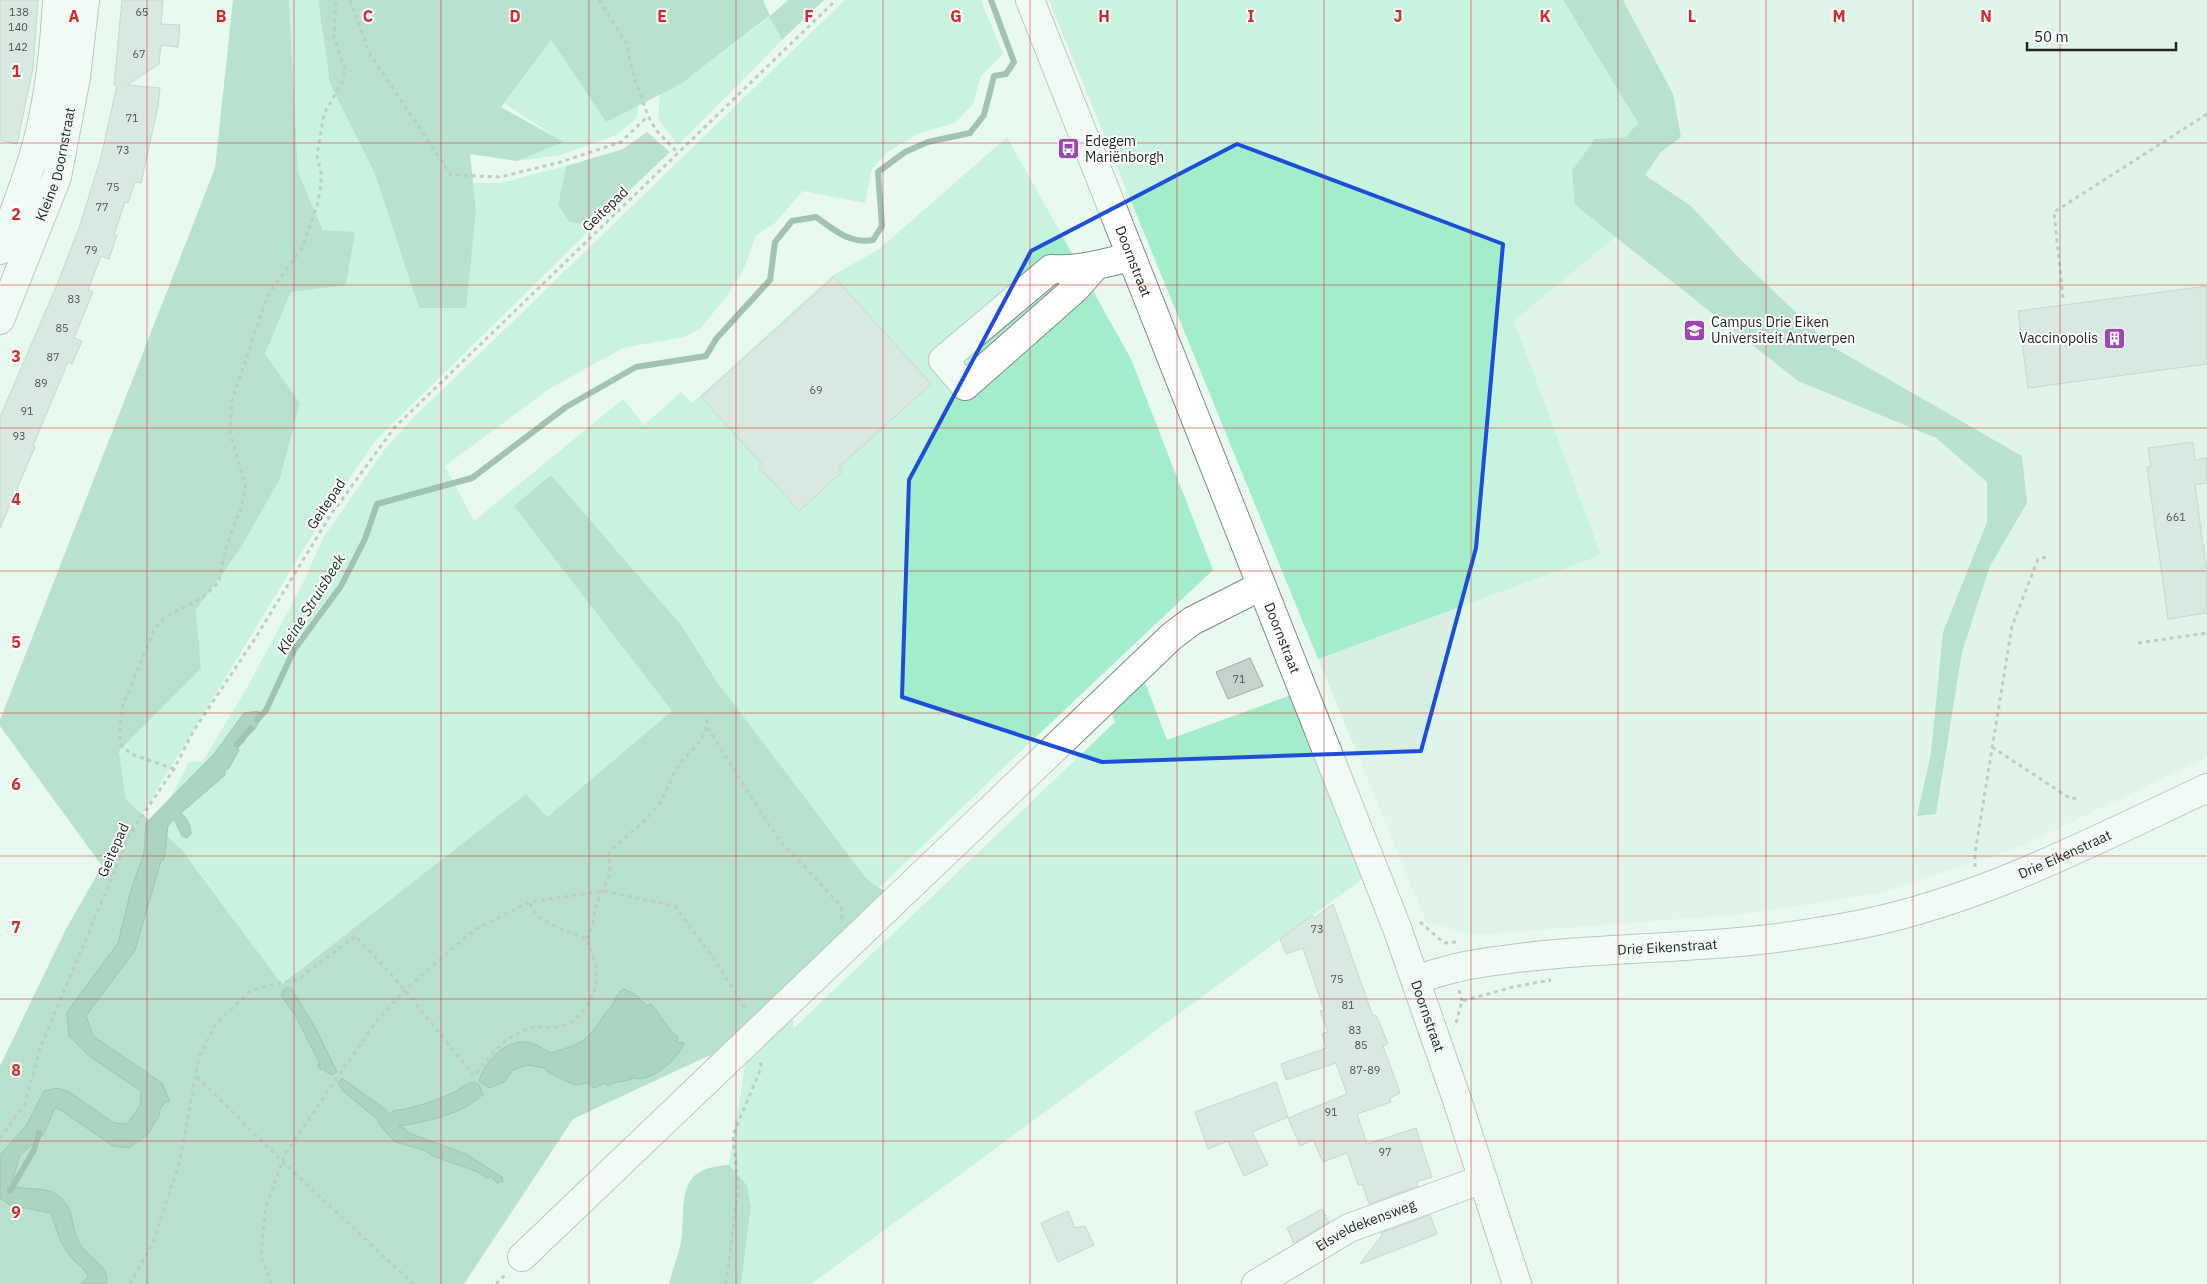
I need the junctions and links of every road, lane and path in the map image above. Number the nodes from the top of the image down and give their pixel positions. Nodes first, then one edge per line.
1 (57, 0) edge
2 (84, 0) edge
3 (336, 0) edge
4 (350, 0) edge
5 (599, 0) edge
6 (836, 0) edge
7 (1030, 0) edge
8 (2207, 114) edge
9 (648, 116) junction
10 (678, 153) junction
11 (0, 250) edge
12 (1131, 257) junction
13 (1096, 265) junction
14 (2064, 298) dead end
15 (0, 320) edge
16 (2047, 557) dead end
17 (1260, 586) junction
18 (2207, 633) edge
19 (2138, 643) dead end
20 (708, 715) dead end
21 (708, 728) junction
22 (1992, 747) junction
23 (174, 769) junction
24 (2207, 788) edge
25 (2080, 797) dead end
26 (1975, 868) dead end
27 (604, 891) junction
28 (529, 902) junction
29 (844, 928) dead end
30 (587, 939) junction
31 (1416, 979) junction
32 (405, 990) junction
33 (759, 1031) junction
34 (196, 1076) junction
35 (0, 1138) edge
36 (283, 1162) junction
37 (1483, 1180) junction
38 (522, 1257) dead end
39 (130, 1284) edge
40 (271, 1284) edge
41 (413, 1284) edge
42 (726, 1284) edge
43 (1256, 1284) edge
44 (1516, 1284) edge

1 - 11 street, Kleine Doornstraat
2 - 15 street, Kleine Doornstraat
3 - 23 path
4 - 9 path
5 - 9 path
6 - 10 path, Geitepad
7 - 12 street, Doornstraat
8 - 14 path
9 - 10 path
10 - 23 path, Geitepad
12 - 13 street
12 - 17 street, Doornstraat
13 - 13 street
16 - 22 path
17 - 31 street, Doornstraat
17 - 33 street
18 - 19 path
20 - 21 path
21 - 27 path
21 - 29 path
22 - 25 path
22 - 26 path
23 - 35 path, Geitepad
24 - 31 street, Drie Eikenstraat
27 - 28 path
27 - 30 path
27 - 33 path
28 - 30 path
28 - 32 path
30 - 32 path
31 - 37 street, Doornstraat
32 - 34 path
32 - 36 path
33 - 38 street
33 - 42 path
34 - 36 path
34 - 39 path
36 - 40 path
36 - 41 path
37 - 43 street, Elsveldekensweg
37 - 44 street, Doornstraat

